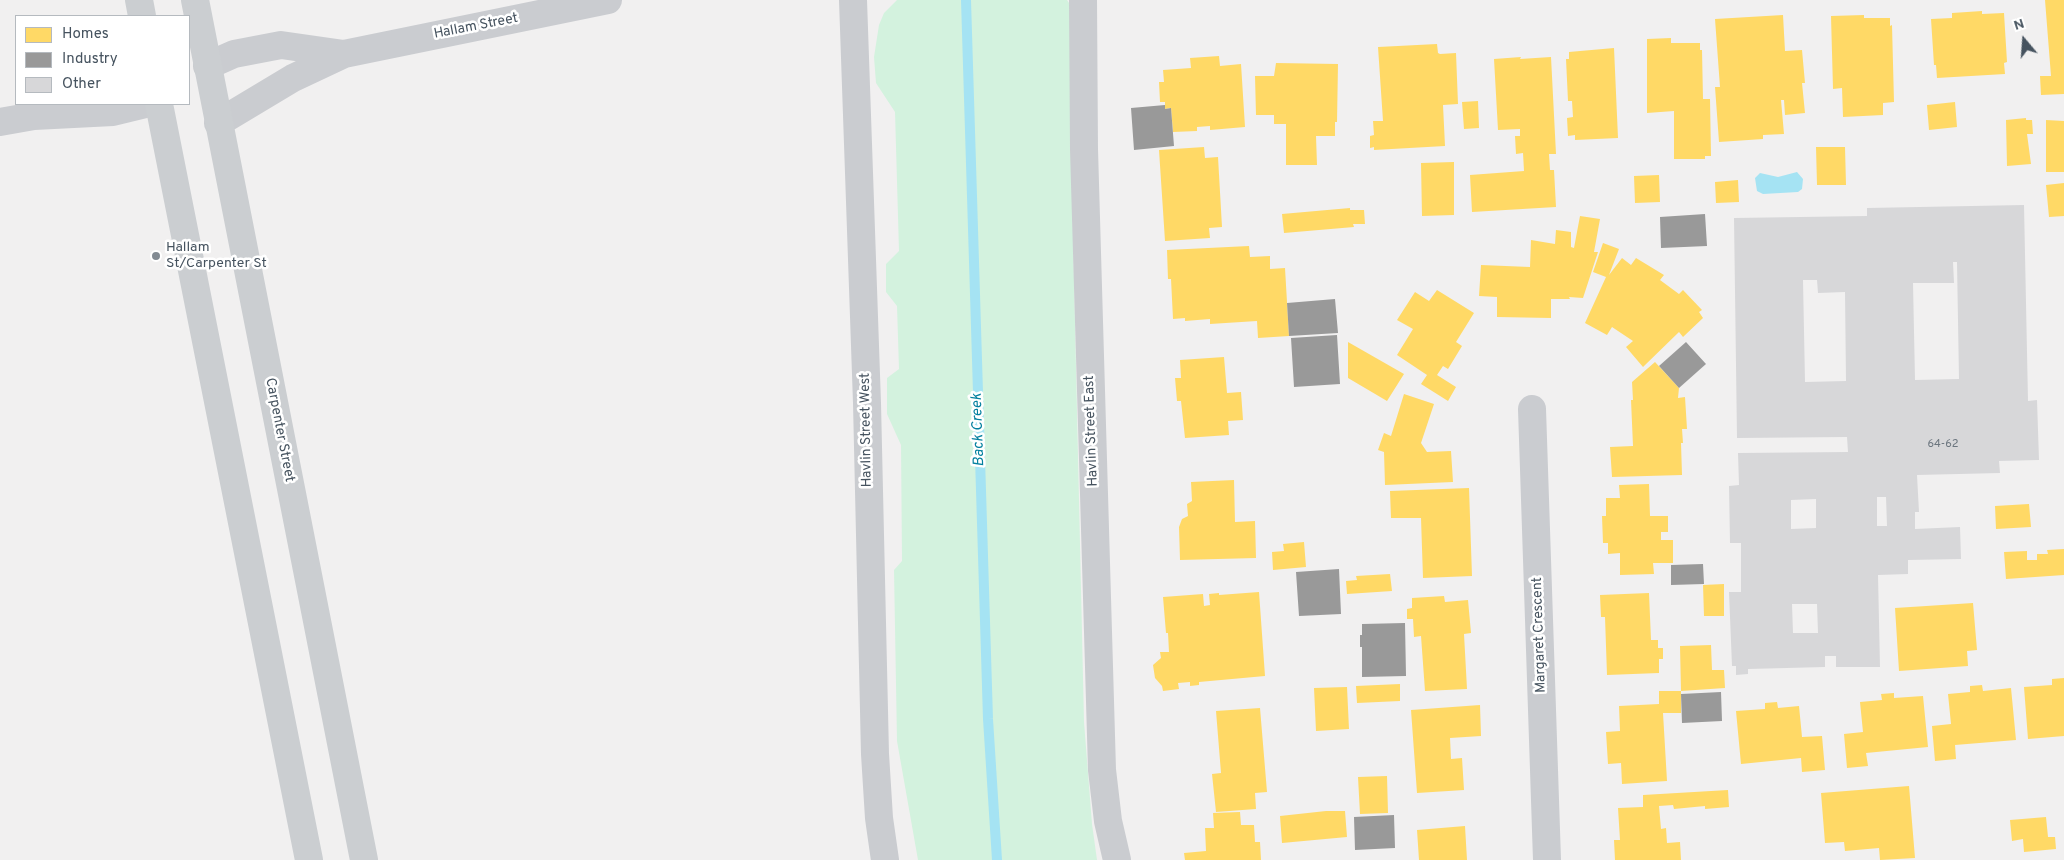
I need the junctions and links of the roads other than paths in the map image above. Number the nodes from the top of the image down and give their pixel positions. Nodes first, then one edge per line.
1 (139, 0) edge
2 (195, 0) edge
3 (608, 0) edge
4 (854, 0) edge
5 (1083, 0) edge
6 (142, 15) edge
7 (344, 54) junction
8 (198, 72) edge
9 (142, 105) edge
10 (159, 105) edge
11 (44, 110) edge
12 (0, 122) edge
13 (218, 123) junction
14 (1532, 410) dead end
15 (309, 860) edge
16 (364, 860) edge
17 (885, 860) edge
18 (1117, 860) edge
19 (1547, 860) edge

1 - 6 street
2 - 8 street, Carpenter Street
3 - 7 street, Hallam Street
4 - 17 street, Havlin Street West
5 - 18 street, Havlin Street East
7 - 8 street, Hallam Street
7 - 13 street, Hallam Street
8 - 13 street, Carpenter Street
9 - 11 street
10 - 15 street
11 - 12 street
13 - 16 street, Carpenter Street
14 - 19 street, Margaret Crescent

